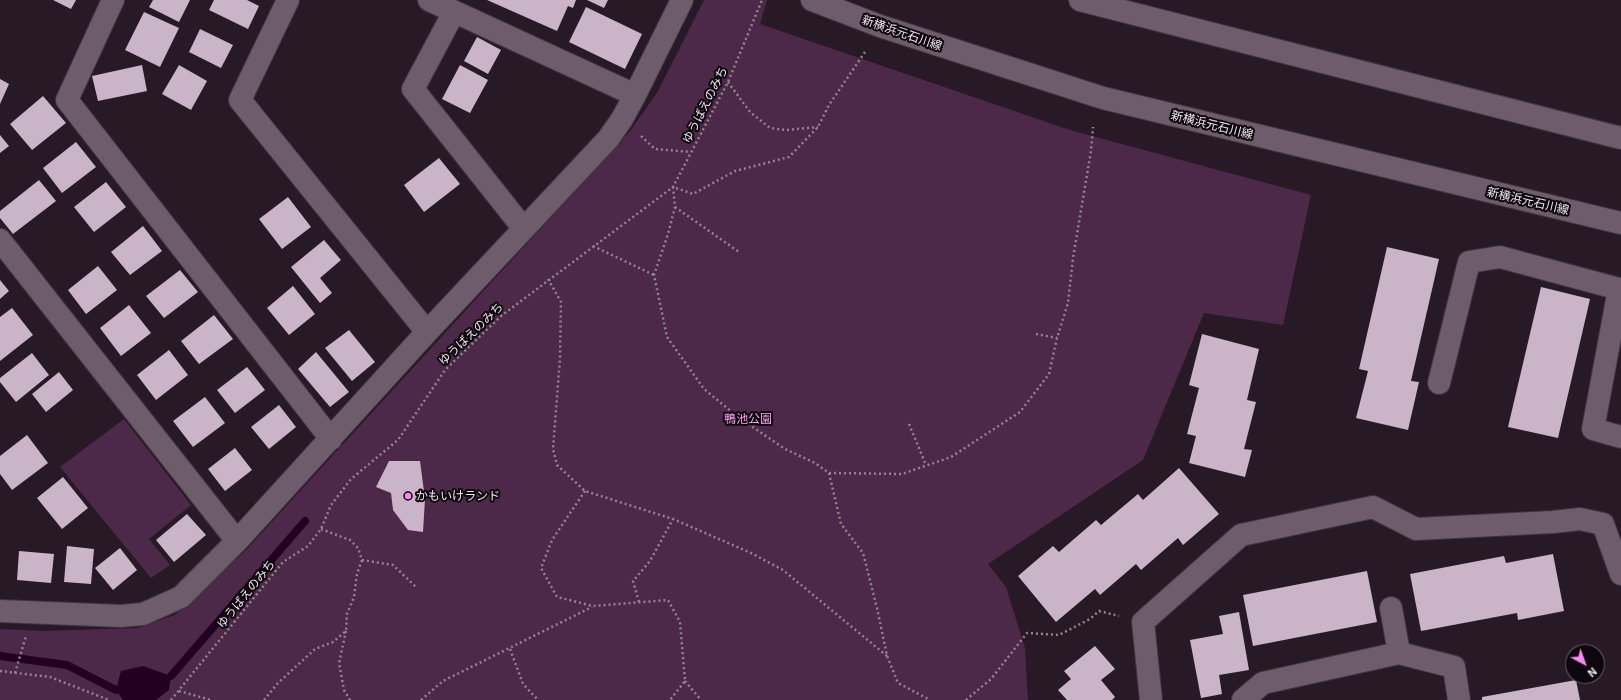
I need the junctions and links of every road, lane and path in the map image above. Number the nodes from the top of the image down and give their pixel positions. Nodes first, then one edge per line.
1 (113, 0) edge
2 (288, 0) edge
3 (429, 0) edge
4 (682, 0) edge
5 (762, 0) edge
6 (812, 0) edge
7 (1080, 0) edge
8 (454, 12) junction
9 (865, 52) dead end
10 (728, 82) junction
11 (635, 95) junction
12 (622, 119) junction
13 (818, 127) junction
14 (1093, 127) dead end
15 (1621, 138) edge
16 (691, 152) junction
17 (673, 186) junction
18 (675, 207) junction
19 (1621, 223) edge
20 (524, 229) junction
21 (0, 240) edge
22 (593, 246) junction
23 (739, 252) dead end
24 (654, 275) junction
25 (548, 279) junction
26 (427, 332) junction
27 (1036, 334) dead end
28 (1057, 338) junction
29 (1439, 383) dead end
30 (909, 424) dead end
31 (1621, 437) edge
32 (331, 439) junction
33 (926, 465) junction
34 (829, 473) junction
35 (585, 491) junction
36 (673, 519) junction
37 (321, 529) junction
38 (237, 541) junction
39 (362, 560) junction
40 (1621, 574) edge
41 (416, 587) dead end
42 (639, 602) junction
43 (593, 606) junction
44 (1391, 608) dead end
45 (0, 611) edge
46 (1143, 622) junction
47 (346, 631) junction
48 (25, 642) dead end
49 (510, 649) junction
50 (1399, 652) junction
51 (887, 656) junction
52 (0, 671) edge
53 (16, 672) junction
54 (685, 681) junction
55 (179, 691) junction
56 (109, 700) edge
57 (171, 700) edge
58 (211, 700) edge
59 (264, 700) edge
60 (350, 700) edge
61 (421, 700) edge
62 (538, 700) edge
63 (670, 700) edge
64 (701, 700) edge
65 (930, 700) edge
66 (966, 700) edge
67 (1151, 700) edge
68 (1243, 700) edge
69 (1459, 700) edge

1 - 32 street
2 - 26 street
3 - 8 street
4 - 11 street
5 - 10 path, ゆうばえのみち
6 - 19 street, 新横浜元石川線
7 - 15 street
8 - 11 street
8 - 20 street
9 - 13 path
10 - 13 path
10 - 16 path, ゆうばえのみち
11 - 12 street
12 - 16 path
12 - 20 street
13 - 17 path
14 - 28 path
16 - 17 path, ゆうばえのみち
17 - 18 path
17 - 22 path, ゆうばえのみち
18 - 23 path
18 - 24 path
20 - 26 street
21 - 38 street
22 - 24 path
22 - 25 path, ゆうばえのみち
24 - 34 path
25 - 35 path
25 - 37 path, ゆうばえのみち
26 - 32 street
27 - 28 path
28 - 33 path
29 - 31 street
30 - 33 path
32 - 38 street
33 - 34 path
34 - 51 path
35 - 36 path
35 - 43 path
36 - 42 path
36 - 51 path
37 - 39 path
37 - 55 path, ゆうばえのみち
38 - 45 street
39 - 41 path
39 - 47 path
40 - 46 street
42 - 43 path
42 - 54 path
43 - 49 path
44 - 50 street
46 - 66 path
46 - 67 street
47 - 59 path
47 - 60 path
48 - 53 path
49 - 61 path
49 - 62 path
50 - 68 street
50 - 69 street
51 - 65 path
52 - 53 path
53 - 56 path
54 - 63 path
54 - 64 path
55 - 57 path, ゆうばえのみち
55 - 58 path

